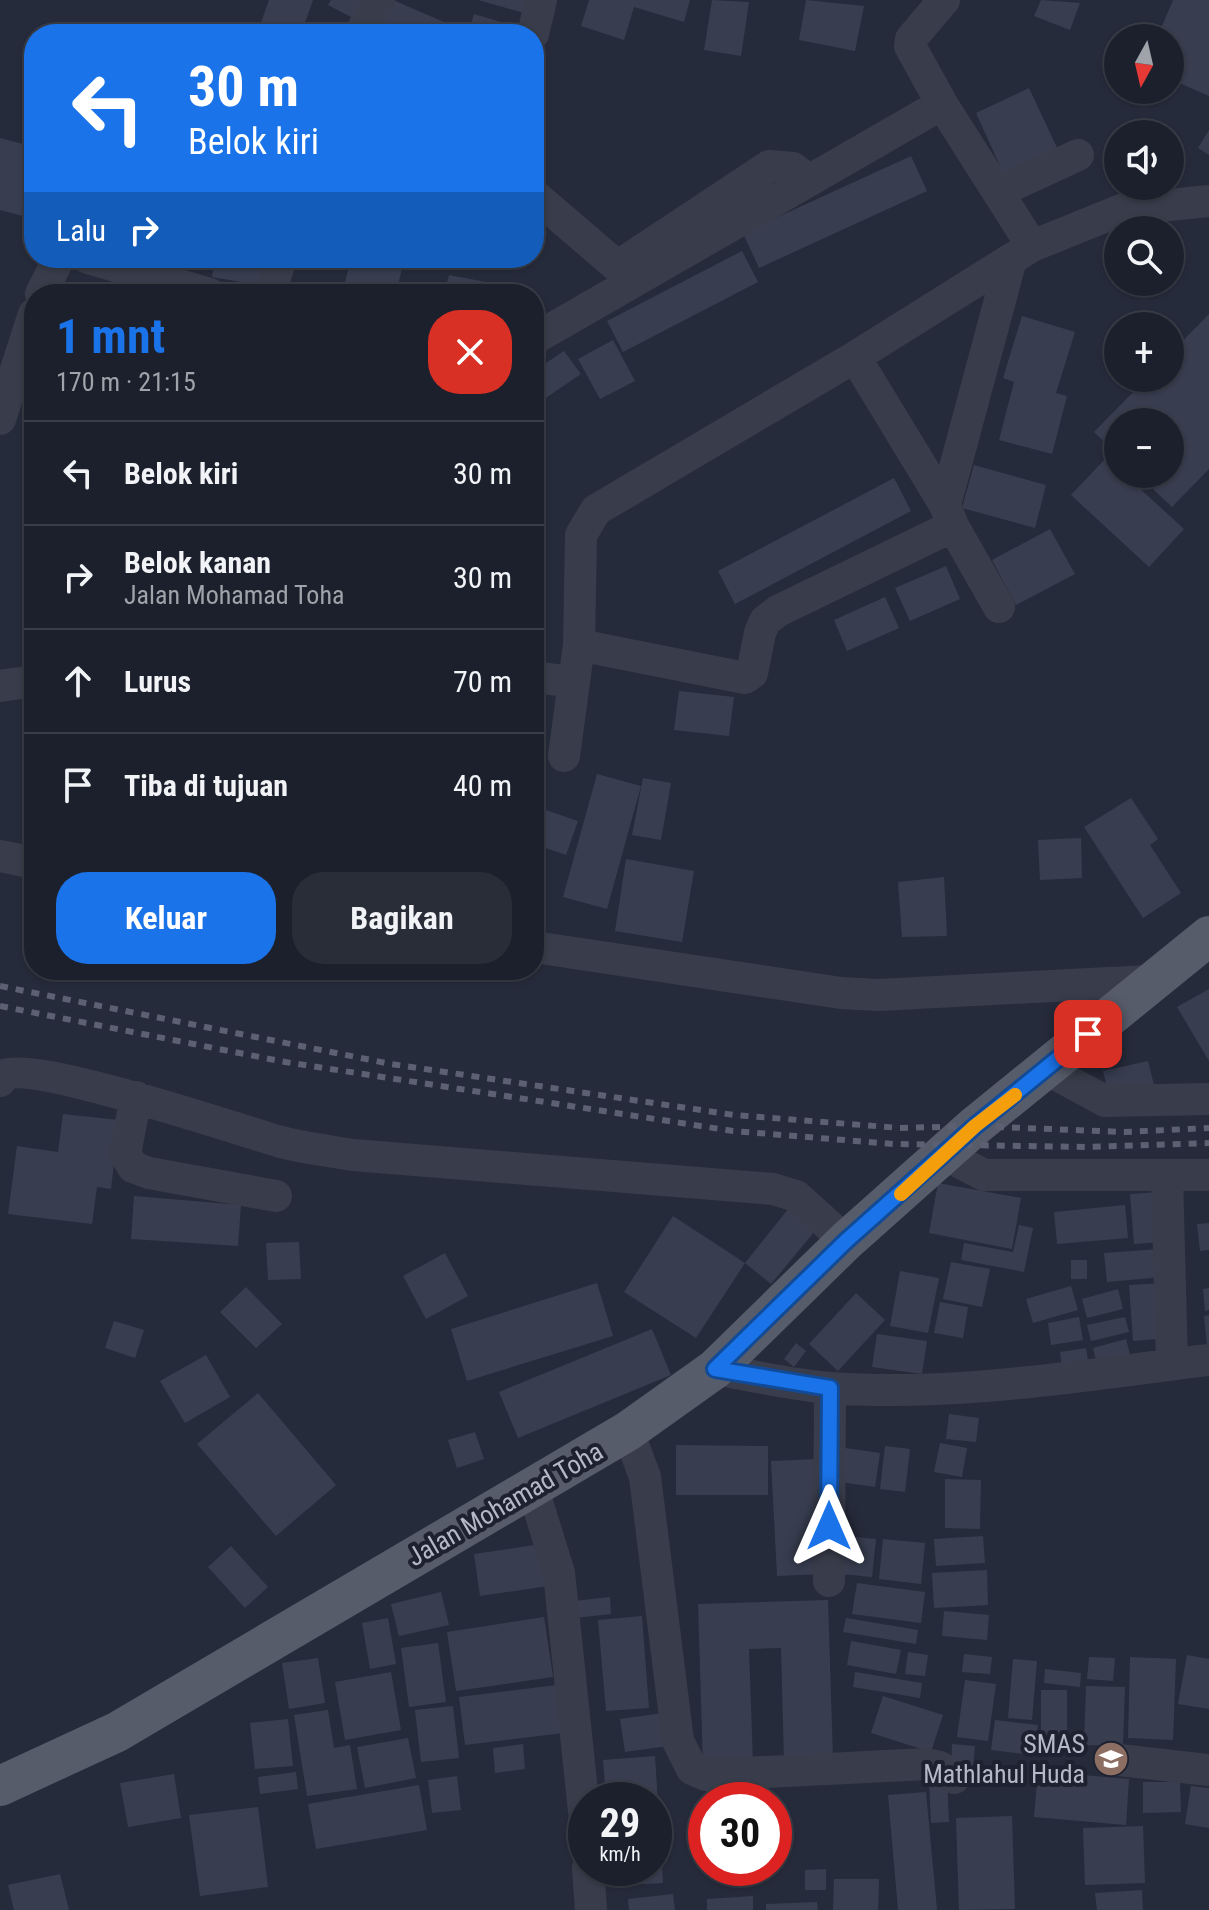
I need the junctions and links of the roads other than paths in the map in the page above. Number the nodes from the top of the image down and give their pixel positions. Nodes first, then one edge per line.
1 (379, 0) edge
2 (541, 0) edge
3 (944, 0) edge
4 (366, 24) edge
5 (535, 24) edge
6 (942, 104) junction
7 (1078, 155) dead end
8 (998, 192) junction
9 (1209, 201) edge
10 (544, 204) edge
11 (1021, 254) junction
12 (122, 268) edge
13 (626, 274) junction
14 (176, 284) edge
15 (544, 332) edge
16 (24, 345) edge
17 (855, 357) junction
18 (0, 419) edge
19 (949, 515) junction
20 (999, 607) dead end
21 (579, 645) junction
22 (544, 678) edge
23 (24, 682) edge
24 (573, 682) junction
25 (0, 686) edge
26 (564, 756) dead end
27 (0, 856) edge
28 (24, 861) edge
29 (1209, 936) edge
30 (544, 948) edge
31 (1149, 981) junction
32 (1048, 1070) junction
33 (0, 1081) edge
34 (136, 1097) junction
35 (1209, 1099) edge
36 (950, 1149) junction
37 (1209, 1175) edge
38 (1167, 1177) junction
39 (276, 1196) dead end
40 (846, 1241) junction
41 (1209, 1360) edge
42 (1172, 1364) junction
43 (715, 1369) junction
44 (830, 1388) junction
45 (628, 1431) junction
46 (533, 1489) junction
47 (829, 1581) dead end
48 (1119, 1760) dead end
49 (1209, 1770) edge
50 (954, 1778) dead end
51 (581, 1782) edge
52 (0, 1786) edge
53 (589, 1886) edge
54 (591, 1910) edge

1 - 4 street
2 - 5 street
3 - 6 street
6 - 8 street
6 - 13 street
7 - 8 street
8 - 11 street
9 - 11 street
10 - 13 street
11 - 17 street
11 - 19 street
12 - 14 street
13 - 15 street
16 - 18 street
17 - 19 street
17 - 21 street
19 - 20 street
19 - 21 street
21 - 24 street
22 - 24 street
23 - 25 street
24 - 26 street
27 - 28 street
29 - 31 main road, Jalan Mohamad Toha
30 - 31 street
31 - 32 main road, Jalan Mohamad Toha
32 - 35 street
32 - 36 main road, Jalan Mohamad Toha
33 - 34 street
34 - 39 street
34 - 40 street
36 - 38 street
36 - 40 main road, Jalan Mohamad Toha
37 - 38 street
38 - 42 street
40 - 43 main road, Jalan Mohamad Toha
41 - 42 street
42 - 44 street
43 - 44 street
43 - 45 main road, Jalan Mohamad Toha
44 - 47 street
45 - 46 main road, Jalan Mohamad Toha
45 - 50 street
46 - 51 street
46 - 52 main road, Jalan Mohamad Toha
48 - 49 street
53 - 54 street

